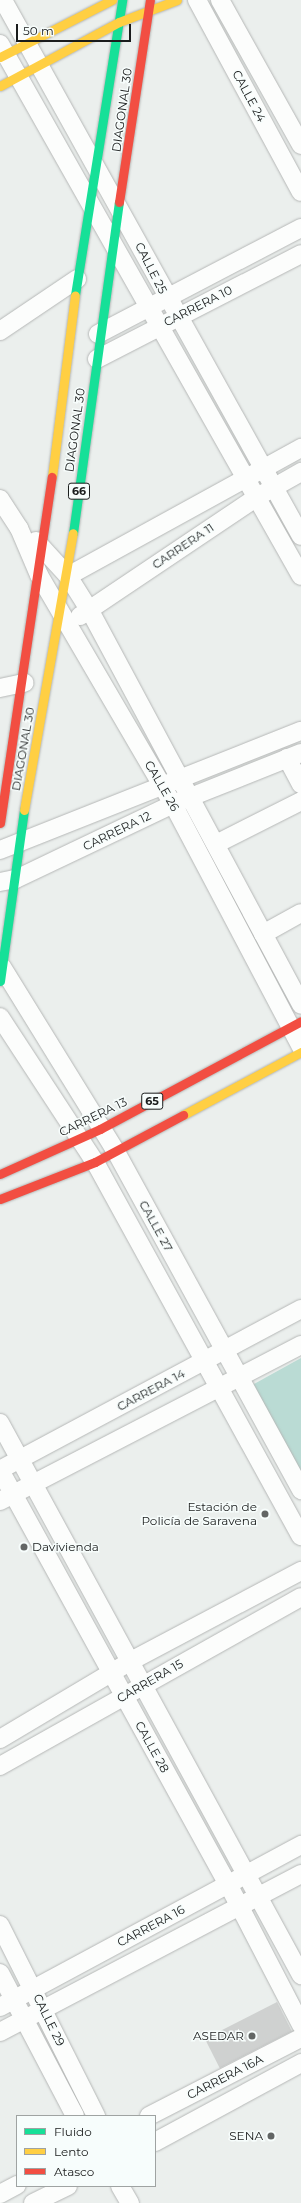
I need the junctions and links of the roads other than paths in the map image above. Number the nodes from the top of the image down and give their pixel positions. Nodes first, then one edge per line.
1 (3, 0) edge
2 (112, 0) edge
3 (122, 0) edge
4 (150, 0) edge
5 (177, 0) edge
6 (197, 0) edge
7 (220, 0) edge
8 (149, 10) junction
9 (119, 22) junction
10 (26, 44) junction
11 (2, 52) edge
12 (39, 65) junction
13 (19, 76) junction
14 (0, 86) edge
15 (301, 145) edge
16 (96, 166) junction
17 (301, 192) edge
18 (90, 202) junction
19 (120, 208) junction
20 (301, 228) edge
21 (115, 242) junction
22 (301, 254) edge
23 (77, 278) junction
24 (166, 297) junction
25 (149, 305) junction
26 (176, 316) junction
27 (159, 326) junction
28 (0, 331) edge
29 (98, 334) junction
30 (97, 359) junction
31 (301, 448) edge
32 (264, 470) junction
33 (301, 472) edge
34 (247, 480) junction
35 (274, 488) junction
36 (257, 498) junction
37 (0, 499) edge
38 (19, 528) junction
39 (301, 536) edge
40 (43, 547) junction
41 (39, 575) junction
42 (68, 576) junction
43 (301, 576) edge
44 (58, 608) junction
45 (89, 609) junction
46 (68, 624) junction
47 (24, 683) junction
48 (0, 688) edge
49 (301, 731) edge
50 (294, 756) edge
51 (180, 778) junction
52 (301, 784) edge
53 (163, 787) junction
54 (190, 797) junction
55 (301, 801) edge
56 (173, 804) junction
57 (0, 823) edge
58 (216, 844) junction
59 (18, 846) junction
60 (0, 850) edge
61 (8, 881) edge
62 (301, 913) edge
63 (263, 934) junction
64 (1, 974) edge
65 (301, 1005) edge
66 (0, 1017) edge
67 (295, 1024) edge
68 (301, 1047) edge
69 (301, 1052) edge
70 (100, 1129) junction
71 (78, 1138) junction
72 (115, 1150) junction
73 (95, 1162) junction
74 (0, 1174) edge
75 (0, 1199) edge
76 (301, 1309) edge
77 (301, 1344) edge
78 (225, 1350) junction
79 (205, 1361) junction
80 (240, 1379) junction
81 (220, 1389) junction
82 (0, 1423) edge
83 (21, 1459) junction
84 (0, 1470) edge
85 (34, 1485) junction
86 (301, 1490) edge
87 (7, 1498) edge
88 (301, 1536) edge
89 (301, 1571) edge
90 (301, 1597) edge
91 (130, 1662) junction
92 (112, 1673) junction
93 (143, 1684) junction
94 (124, 1696) junction
95 (0, 1739) edge
96 (0, 1766) edge
97 (301, 1845) edge
98 (245, 1872) junction
99 (301, 1874) edge
100 (228, 1884) junction
101 (259, 1897) junction
102 (239, 1907) junction
103 (0, 1925) edge
104 (0, 1973) edge
105 (301, 1975) edge
106 (34, 1989) junction
107 (7, 2003) edge
108 (44, 2010) junction
109 (24, 2020) junction
110 (301, 2025) edge
111 (0, 2032) edge
112 (301, 2038) edge
113 (301, 2063) edge
114 (85, 2093) junction
115 (71, 2109) edge
116 (96, 2115) edge
117 (151, 2115) edge
118 (156, 2141) edge
119 (16, 2186) edge
120 (66, 2187) edge
121 (121, 2187) edge
122 (0, 2194) edge
123 (33, 2203) edge
124 (130, 2203) edge

1 - 10 street, CALLE 25
2 - 10 main road
3 - 9 main road, DIAGONAL 30 / 66
4 - 8 main road, DIAGONAL 30 / 66
5 - 8 main road
6 - 17 street, CALLE 24
7 - 15 street, CALLE 24
8 - 9 main road
8 - 19 main road, DIAGONAL 30 / 66
9 - 12 main road
9 - 16 main road, DIAGONAL 30 / 66
10 - 11 main road
10 - 12 street, CALLE 25
11 - 13 street, CALLE 25
12 - 13 main road
12 - 16 street, CALLE 25
13 - 14 main road
13 - 18 street, CALLE 25
16 - 18 main road, DIAGONAL 30 / 66
16 - 19 street, CALLE 25
18 - 21 street, CALLE 25
18 - 23 main road, DIAGONAL 30 / 66
19 - 21 main road, DIAGONAL 30 / 66
19 - 24 street, CALLE 25
20 - 24 street, CARRERA 10
21 - 25 street, CALLE 25
21 - 29 main road, DIAGONAL 30 / 66
22 - 26 street, CARRERA 10
23 - 28 street
23 - 40 main road, DIAGONAL 30 / 66
24 - 25 street, CARRERA 10
24 - 26 street, CALLE 25
25 - 27 street, CALLE 25
25 - 29 street, CARRERA 10
26 - 27 street, CARRERA 10
26 - 32 street, CALLE 25
27 - 30 street, CARRERA 10
27 - 34 street, CALLE 25
29 - 30 main road, DIAGONAL 30 / 66
30 - 42 main road, DIAGONAL 30 / 66
31 - 32 street, CARRERA 11
32 - 34 street, CARRERA 11
32 - 35 street, CALLE 25
33 - 35 street, CARRERA 11
34 - 36 street, CALLE 25
34 - 42 street, CARRERA 11
35 - 36 street, CARRERA 11
35 - 39 street, CALLE 25
36 - 43 street, CALLE 25
36 - 45 street, CARRERA 11
37 - 38 street, CALLE 26
38 - 40 street, CALLE 26
38 - 41 street, CALLE 26
40 - 41 main road, DIAGONAL 30 / 66
40 - 42 street, CALLE 26
41 - 44 street, CALLE 26
41 - 47 main road, DIAGONAL 30 / 66
42 - 44 main road, DIAGONAL 30 / 66
42 - 45 street, CALLE 26
44 - 46 street, CALLE 26
44 - 59 main road, DIAGONAL 30 / 66
45 - 46 street, CARRERA 11
45 - 51 street, CALLE 26
46 - 53 street, CALLE 26
47 - 48 street
47 - 57 main road, DIAGONAL 30 / 66
49 - 51 street, CARRERA 12
50 - 52 street
50 - 54 street, CARRERA 12
51 - 53 street, CARRERA 12
51 - 54 street, CALLE 26
53 - 56 street, CALLE 26
53 - 59 street, CARRERA 12
54 - 56 street, CARRERA 12
54 - 58 street, CALLE 26
55 - 58 street
56 - 61 street, CARRERA 12
56 - 67 street, CALLE 26
58 - 63 street, CALLE 26
59 - 60 street, CARRERA 12
59 - 61 main road, DIAGONAL 30 / 66
61 - 64 main road, DIAGONAL 30 / 66
62 - 63 street
63 - 65 street, CALLE 26
64 - 70 street, CALLE 27
66 - 71 street, CALLE 27
67 - 68 street, CALLE 26
67 - 70 main road, CARRERA 13 / 65
69 - 72 main road, 65
70 - 71 main road, CARRERA 13 / 65
70 - 72 street, CALLE 27
71 - 73 street, CALLE 27
71 - 74 main road, CARRERA 13 / 65
72 - 73 main road, 65
72 - 78 street, CALLE 27
73 - 75 main road, 65
73 - 79 street, CALLE 27
76 - 78 street, CARRERA 14
77 - 80 street
78 - 79 street, CARRERA 14
78 - 80 street, CALLE 27
79 - 81 street, CALLE 27
79 - 83 street, CARRERA 14
80 - 81 street
80 - 86 street, CALLE 27
81 - 85 street
81 - 88 street, CALLE 27
82 - 83 street, CALLE 28
83 - 84 street, CARRERA 14
83 - 85 street, CALLE 28
84 - 87 street, CALLE 28
85 - 87 street
85 - 91 street, CALLE 28
87 - 92 street, CALLE 28
89 - 91 street, CARRERA 15
90 - 93 street, CARRERA 15
91 - 92 street, CARRERA 15
91 - 93 street, CALLE 28
92 - 94 street, CALLE 28
92 - 95 street, CARRERA 15
93 - 94 street, CARRERA 15
93 - 98 street, CALLE 28
94 - 96 street, CARRERA 15
94 - 100 street, CALLE 28
97 - 98 street, CARRERA 16
98 - 100 street, CARRERA 16
98 - 101 street, CALLE 28
99 - 101 street, CARRERA 16
100 - 102 street, CALLE 28
100 - 106 street, CARRERA 16
101 - 102 street, CARRERA 16
101 - 105 street, CALLE 28
102 - 108 street, CARRERA 16
102 - 110 street, CALLE 28
103 - 106 street, CALLE 29
104 - 107 street, CALLE 29
106 - 107 street, CARRERA 16
106 - 108 street, CALLE 29
107 - 109 street, CALLE 29
108 - 109 street, CARRERA 16
108 - 114 street, CALLE 29
109 - 111 street, CARRERA 16
109 - 115 street, CALLE 29
112 - 117 street, CARRERA 16A
113 - 118 street, CARRERA 16A
114 - 115 street
114 - 116 street, CALLE 29
119 - 122 street
120 - 123 street
121 - 124 street

